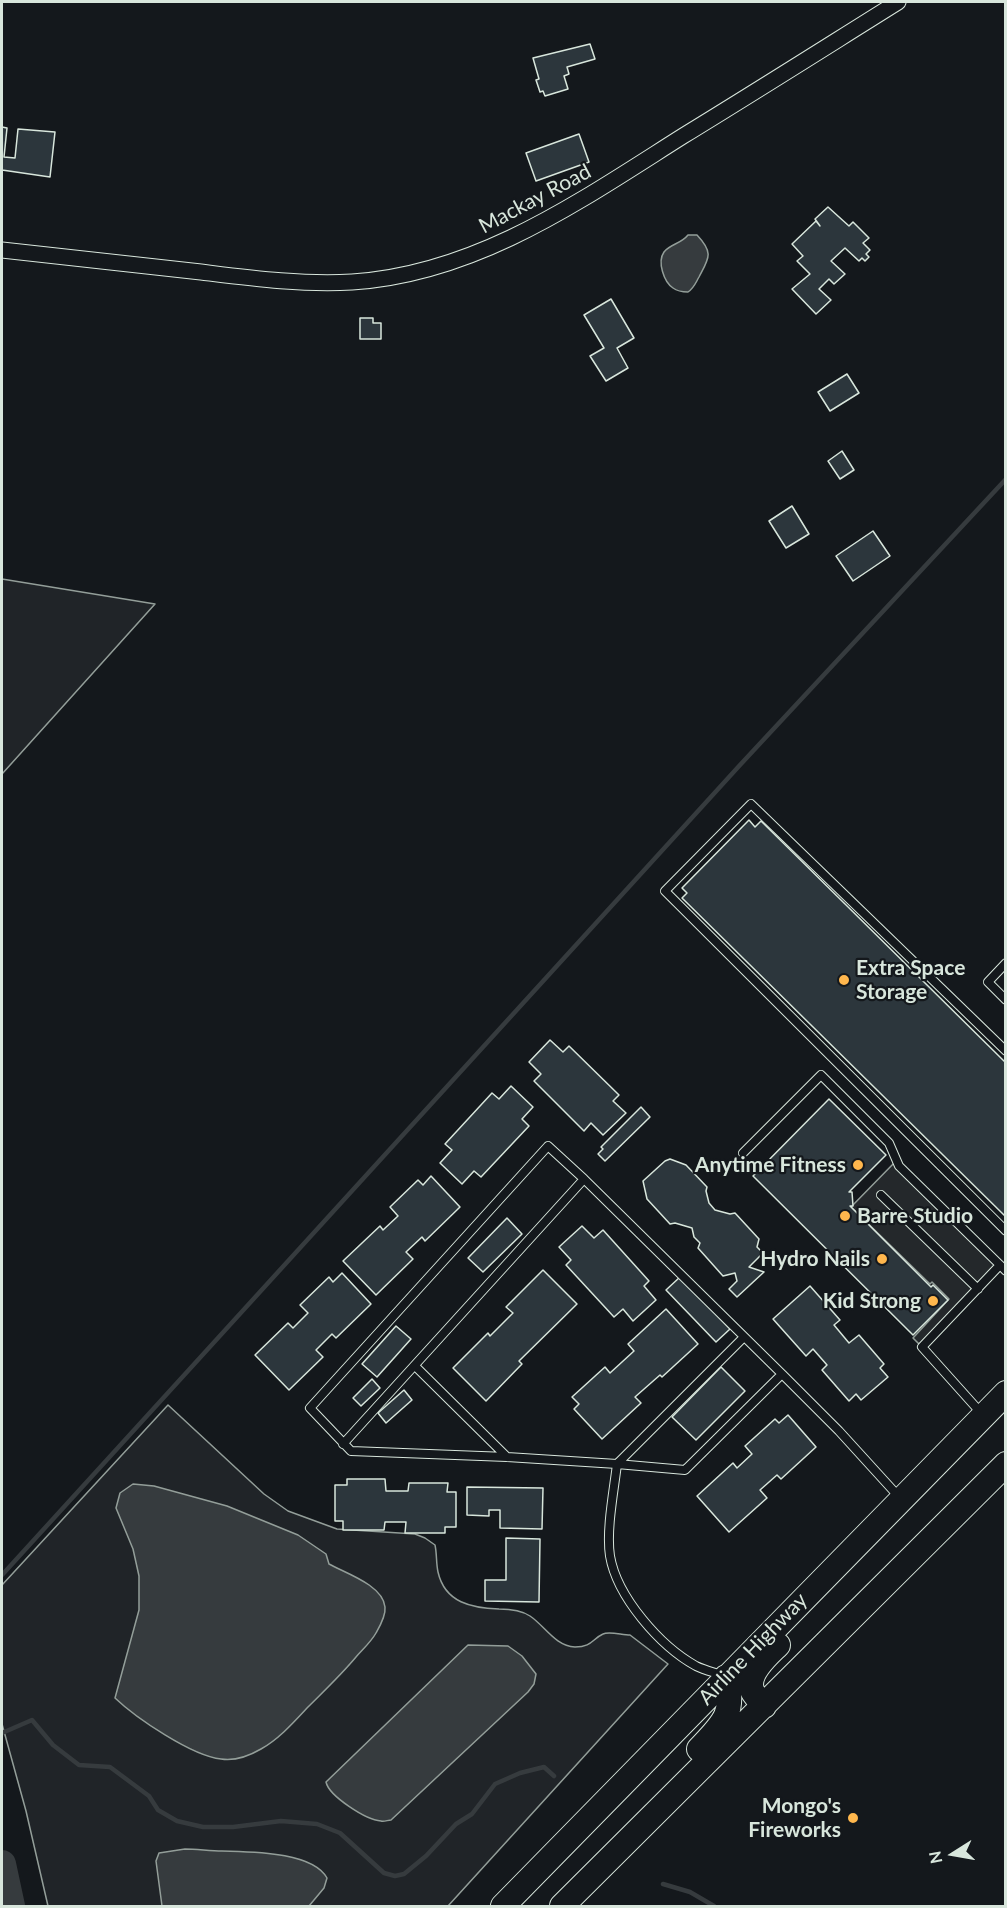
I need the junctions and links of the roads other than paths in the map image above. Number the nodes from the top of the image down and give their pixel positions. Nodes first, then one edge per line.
1 (898, 2) edge
2 (2, 250) edge
3 (1005, 963) edge
4 (1005, 1000) edge
5 (1005, 1051) edge
6 (743, 1153) dead end
7 (584, 1179) junction
8 (881, 1196) dead end
9 (1005, 1232) edge
10 (1003, 1268) edge
11 (978, 1289) junction
12 (744, 1337) junction
13 (415, 1366) junction
14 (782, 1374) junction
15 (1005, 1393) edge
16 (984, 1415) junction
17 (343, 1443) junction
18 (507, 1457) junction
19 (617, 1464) junction
20 (1005, 1464) edge
21 (901, 1499) junction
22 (864, 1537) junction
23 (726, 1677) junction
24 (764, 1706) junction
25 (648, 1821) junction
26 (502, 1906) edge
27 (562, 1906) edge

1 - 2 street, Mackay Road
3 - 4 lane
5 - 9 lane
6 - 10 lane
7 - 12 lane
7 - 13 lane
7 - 17 lane
8 - 11 lane
10 - 11 lane
11 - 16 lane
12 - 14 lane
12 - 19 lane
13 - 17 lane
13 - 18 lane
14 - 19 lane
14 - 21 lane
15 - 16 highway, Airline Highway
16 - 21 highway, Airline Highway
17 - 18 lane
18 - 19 lane
19 - 23 lane
20 - 24 highway
21 - 22 highway, Airline Highway
22 - 23 highway, Airline Highway
22 - 24 highway
23 - 25 highway
23 - 26 highway, Airline Highway
24 - 25 highway
25 - 27 highway

